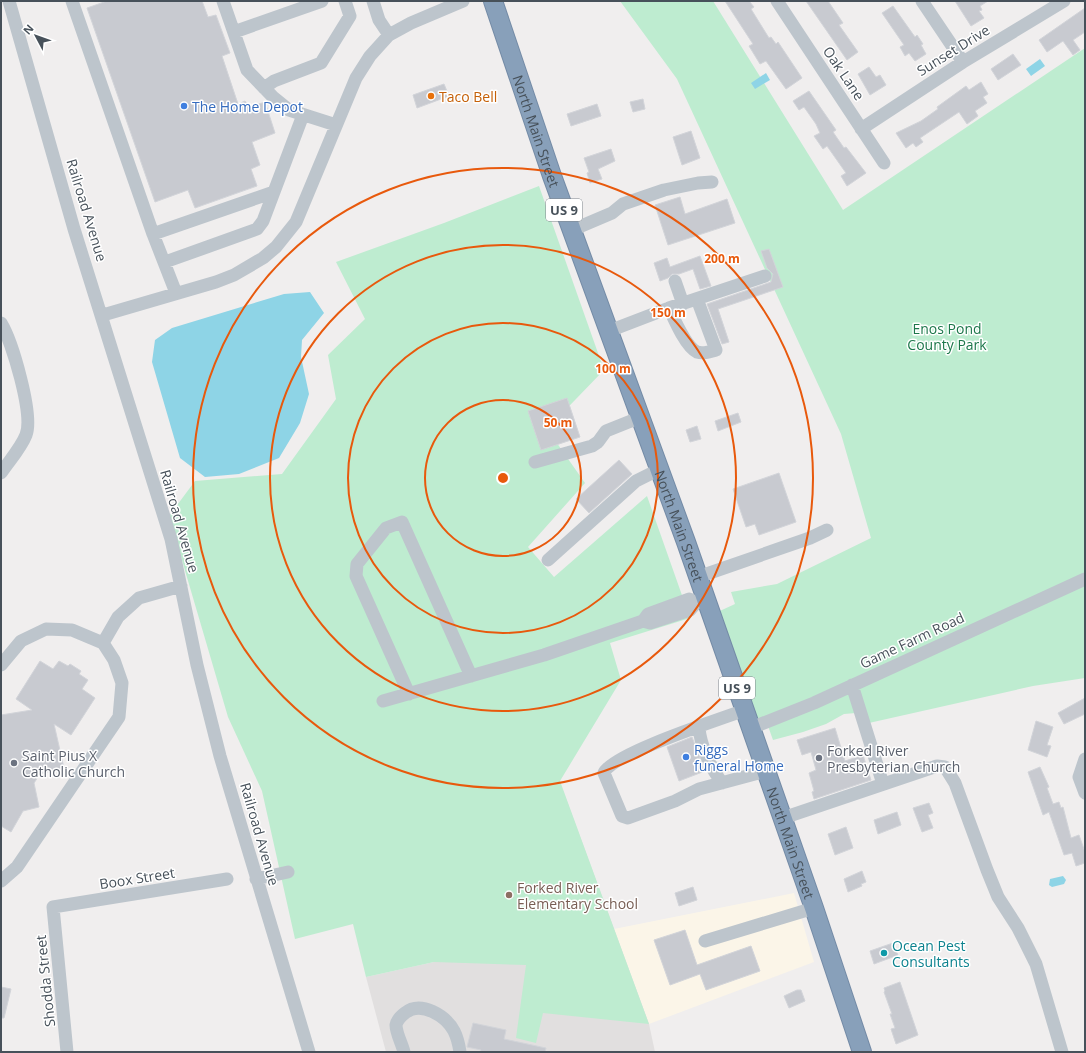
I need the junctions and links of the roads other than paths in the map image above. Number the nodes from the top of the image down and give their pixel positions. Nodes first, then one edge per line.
1 (9, 1) edge
2 (72, 1) edge
3 (223, 1) edge
4 (322, 1) edge
5 (345, 1) edge
6 (373, 1) edge
7 (463, 1) edge
8 (493, 1) edge
9 (777, 1) edge
10 (922, 1) edge
11 (1064, 1) edge
12 (234, 32) junction
13 (389, 35) junction
14 (963, 62) junction
15 (264, 88) junction
16 (303, 115) junction
17 (336, 125) junction
18 (861, 129) junction
19 (884, 163) dead end
20 (712, 182) dead end
21 (274, 192) junction
22 (572, 230) junction
23 (153, 234) junction
24 (165, 262) junction
25 (765, 276) dead end
26 (675, 281) dead end
27 (176, 293) junction
28 (697, 299) junction
29 (683, 304) junction
30 (669, 308) junction
31 (102, 315) junction
32 (1, 323) edge
33 (609, 331) junction
34 (641, 417) junction
35 (535, 462) dead end
36 (660, 469) junction
37 (1, 473) edge
38 (827, 530) dead end
39 (548, 560) dead end
40 (698, 577) junction
41 (1085, 579) edge
42 (181, 586) junction
43 (701, 601) junction
44 (103, 643) junction
45 (1, 665) edge
46 (471, 676) junction
47 (852, 685) junction
48 (409, 694) junction
49 (383, 701) dead end
50 (745, 710) junction
51 (699, 727) junction
52 (751, 728) junction
53 (1085, 759) edge
54 (766, 771) junction
55 (722, 783) junction
56 (883, 784) junction
57 (1085, 793) edge
58 (783, 818) junction
59 (288, 872) dead end
60 (256, 879) junction
61 (227, 880) dead end
62 (1, 881) edge
63 (53, 907) joint
64 (814, 908) junction
65 (705, 941) dead end
66 (66, 1052) edge
67 (309, 1052) edge
68 (404, 1052) edge
69 (460, 1052) edge
70 (862, 1052) edge
71 (1062, 1052) edge

1 - 31 street, Railroad Avenue
2 - 23 street
3 - 12 street
4 - 12 street
5 - 15 street
6 - 13 street
7 - 13 street
8 - 22 highway, North Main Street / US 9
9 - 18 street, Oak Lane
10 - 14 street
11 - 14 street, Sunset Drive
12 - 15 street
13 - 17 street
14 - 18 street, Sunset Drive
15 - 16 street
16 - 17 street
16 - 21 street
17 - 27 street
18 - 19 street, Oak Lane
20 - 22 street
21 - 23 street
21 - 24 street
22 - 33 highway, North Main Street / US 9
23 - 24 street
24 - 27 street
25 - 28 street
26 - 29 street
27 - 31 street
28 - 29 street
28 - 30 street
29 - 30 street
30 - 33 street
31 - 42 street, Railroad Avenue
32 - 37 street
33 - 34 highway, North Main Street / US 9
34 - 35 street
34 - 36 highway, North Main Street / US 9
36 - 39 street
36 - 40 highway, North Main Street / US 9
38 - 40 street
40 - 43 highway, North Main Street / US 9
41 - 47 street, Game Farm Road
42 - 44 street
42 - 60 street, Railroad Avenue
43 - 46 street
43 - 50 highway, North Main Street / US 9
44 - 45 street
44 - 62 street
46 - 48 street
46 - 48 street
47 - 52 street, Game Farm Road
47 - 56 street
48 - 49 street
50 - 51 street
50 - 52 highway, North Main Street / US 9
51 - 55 street
51 - 55 street
52 - 54 highway, North Main Street / US 9
53 - 57 street
54 - 55 street
54 - 58 highway, North Main Street / US 9
56 - 58 street
56 - 71 street
58 - 64 highway, North Main Street / US 9
59 - 60 street
60 - 67 street, Railroad Avenue
61 - 63 street, Boox Street
63 - 66 street, Shodda Street
64 - 65 street
64 - 70 highway, North Main Street / US 9
68 - 69 street

